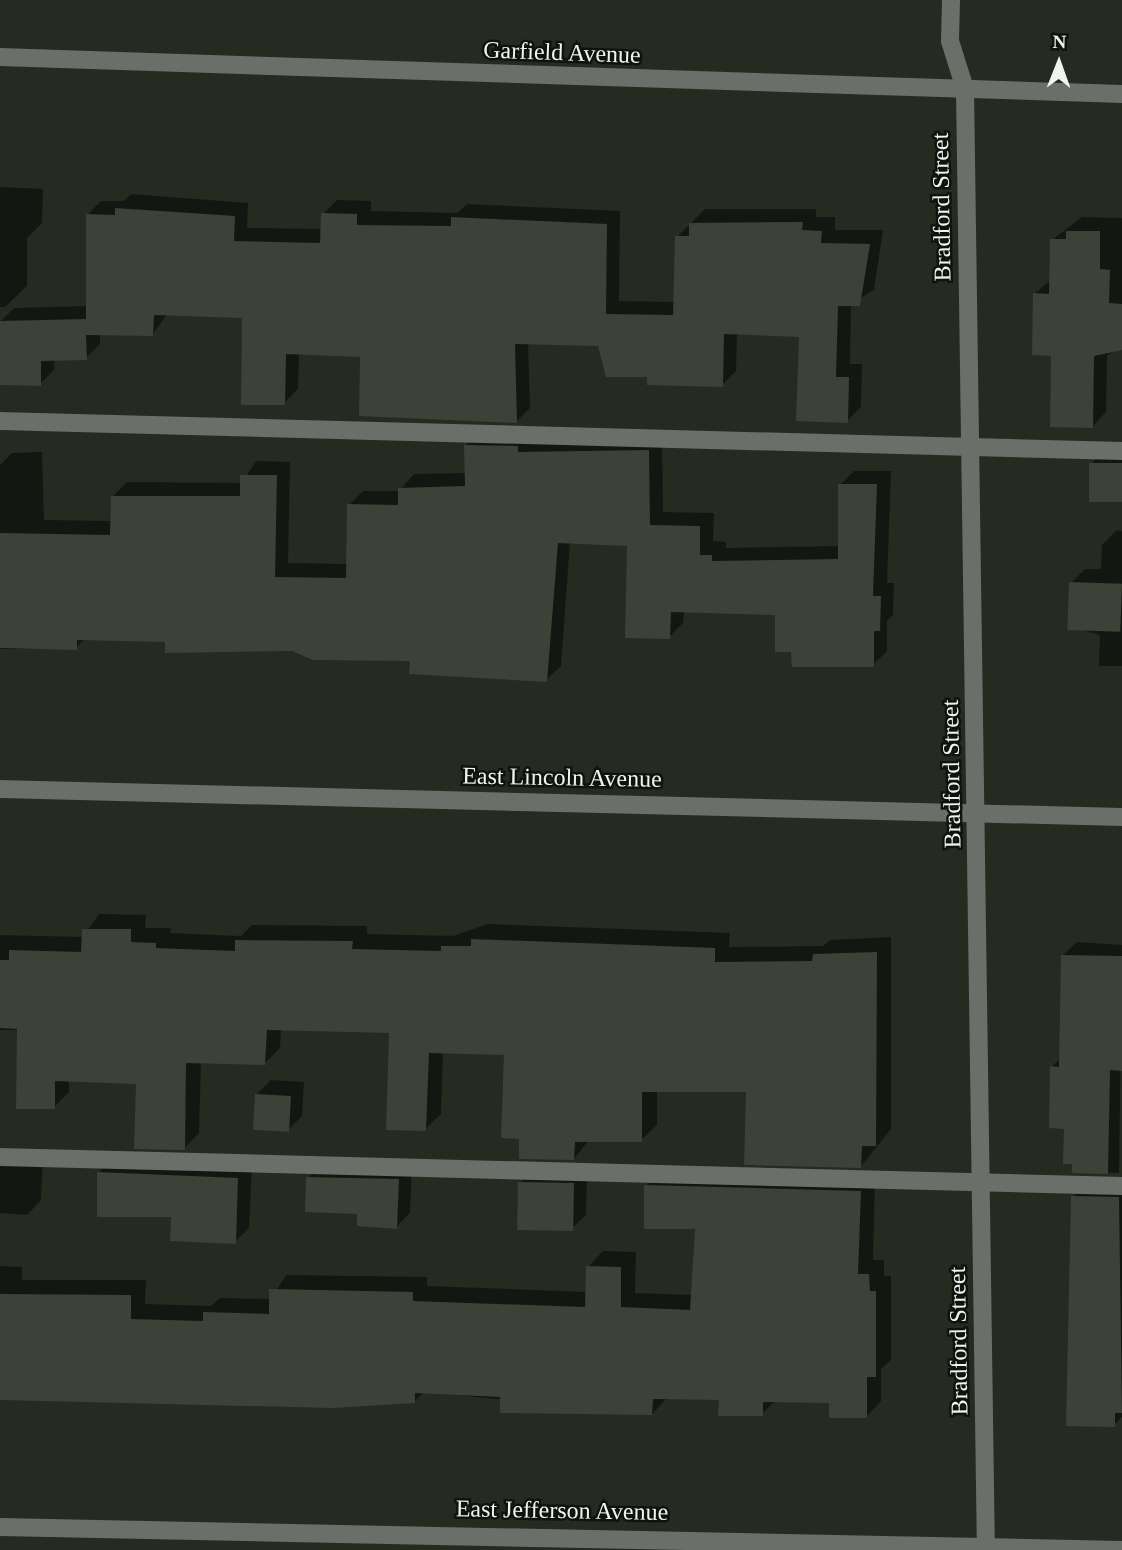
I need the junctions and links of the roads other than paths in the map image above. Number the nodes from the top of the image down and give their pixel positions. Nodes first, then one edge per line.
1 (951, 0) edge
2 (0, 57) edge
3 (965, 89) junction
4 (1122, 94) edge
5 (0, 421) edge
6 (971, 446) junction
7 (1122, 451) edge
8 (0, 789) edge
9 (977, 813) junction
10 (1122, 817) edge
11 (0, 1157) edge
12 (982, 1183) junction
13 (1122, 1186) edge
14 (0, 1527) edge
15 (986, 1547) edge
16 (1122, 1549) edge

1 - 3 street, Bradford Street
2 - 3 street, Garfield Avenue
3 - 4 street, Garfield Avenue
3 - 6 street, Bradford Street
5 - 6 street
6 - 7 street
6 - 9 street, Bradford Street
8 - 9 street, East Lincoln Avenue
9 - 10 street, East Lincoln Avenue
9 - 12 street, Bradford Street
11 - 12 street
12 - 13 street
12 - 15 street, Bradford Street
14 - 15 street, East Jefferson Avenue
15 - 16 street, East Jefferson Avenue

